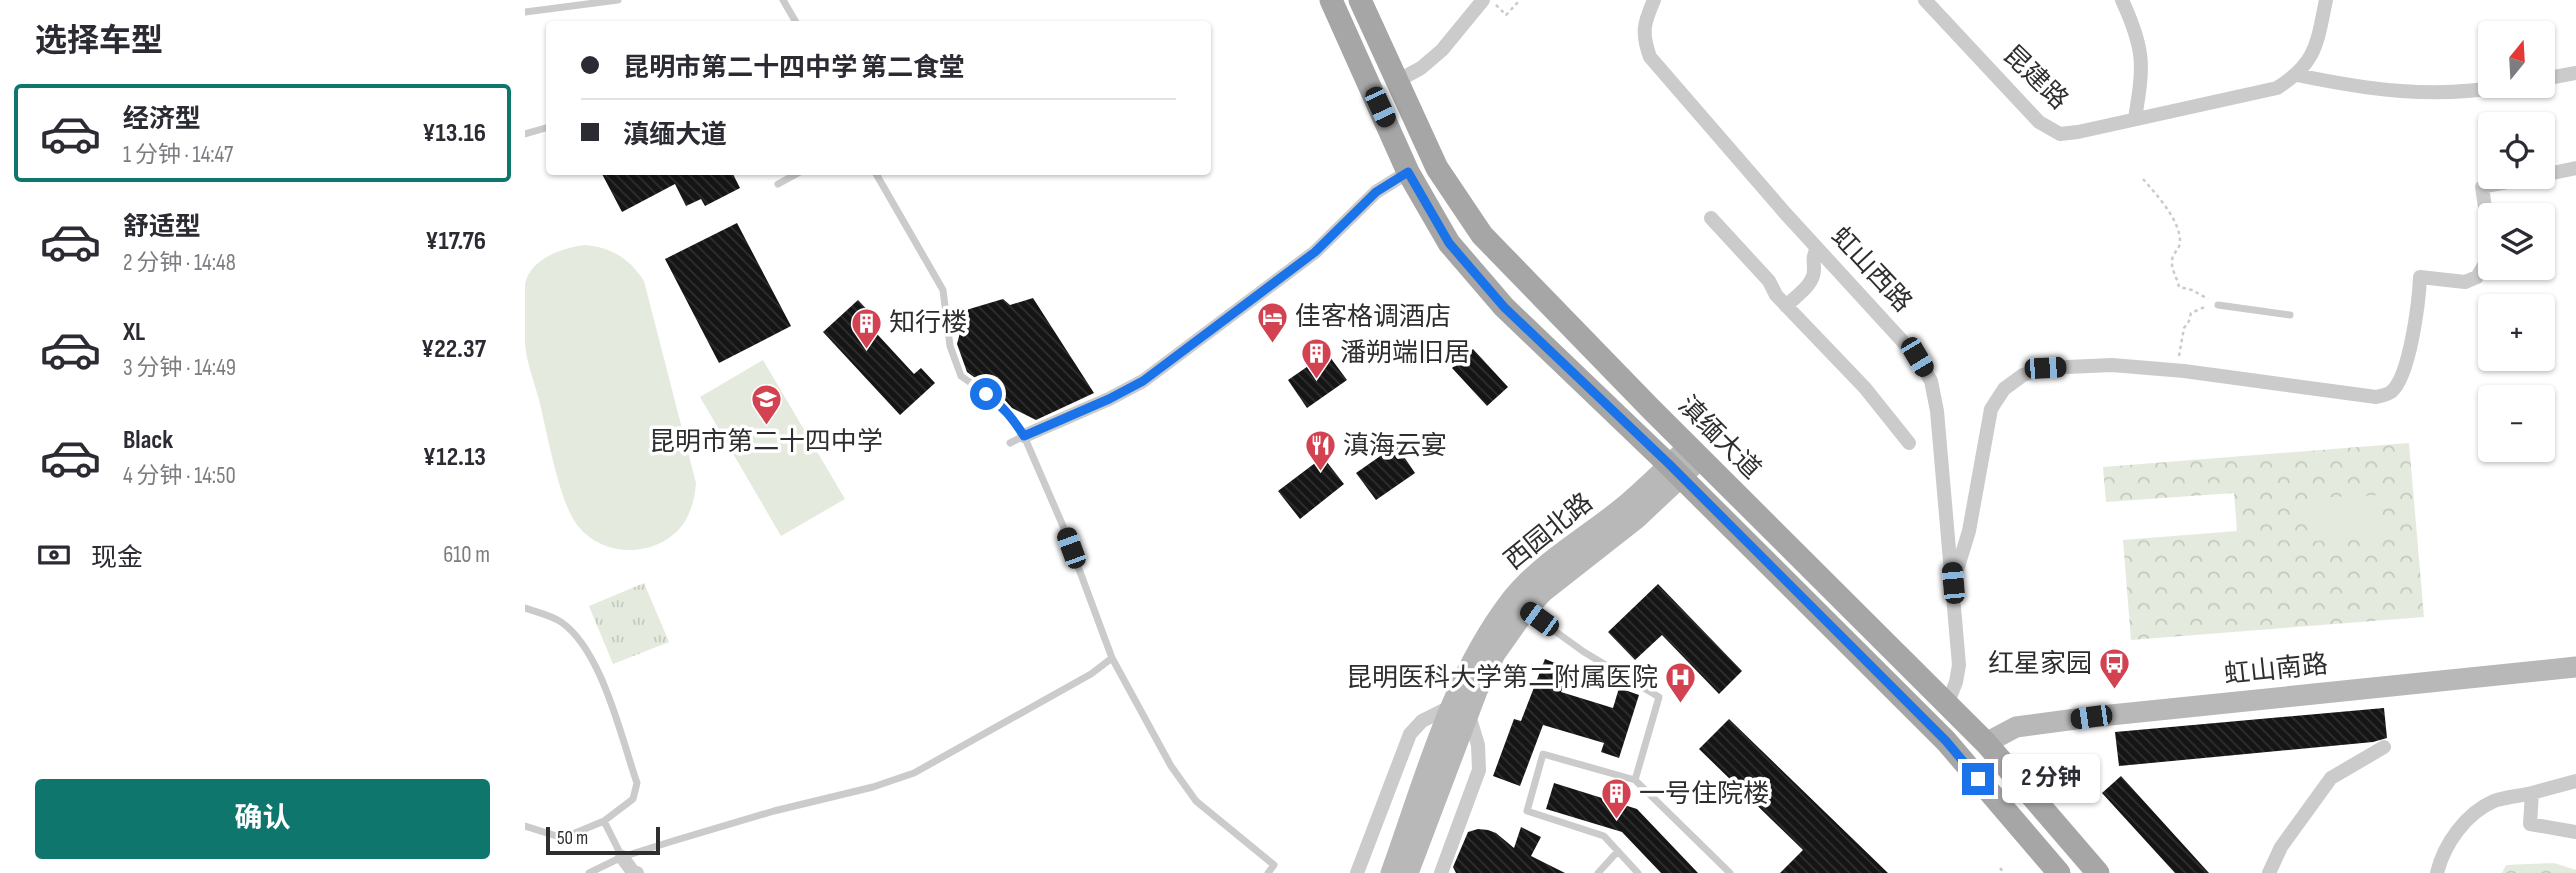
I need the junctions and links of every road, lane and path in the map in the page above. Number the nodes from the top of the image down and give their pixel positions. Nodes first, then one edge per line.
1 (618, 0) edge
2 (783, 0) edge
3 (1331, 0) edge
4 (1360, 0) edge
5 (1483, 0) edge
6 (1491, 0) edge
7 (1520, 0) edge
8 (1654, 0) edge
9 (1925, 0) edge
10 (2122, 0) edge
11 (2326, 0) edge
12 (525, 12) edge
13 (795, 21) edge
14 (2576, 73) edge
15 (2297, 75) junction
16 (2555, 77) edge
17 (1397, 81) junction
18 (2478, 91) edge
19 (2135, 118) junction
20 (546, 128) edge
21 (525, 134) edge
22 (2576, 168) edge
23 (1408, 172) junction
24 (2555, 172) edge
25 (794, 175) edge
26 (876, 175) edge
27 (2143, 179) dead end
28 (778, 184) dead end
29 (2482, 189) edge
30 (1711, 218) dead end
31 (1817, 248) junction
32 (2218, 305) junction
33 (1786, 306) junction
34 (2290, 315) dead end
35 (2178, 370) junction
36 (1017, 440) junction
37 (1909, 443) dead end
38 (1695, 453) junction
39 (1675, 471) junction
40 (1953, 583) junction
41 (525, 608) edge
42 (1526, 610) junction
43 (1112, 658) junction
44 (2576, 667) edge
45 (1947, 705) junction
46 (1461, 708) junction
47 (1986, 743) junction
48 (2384, 747) dead end
49 (2053, 760) dead end
50 (1438, 768) junction
51 (1635, 780) junction
52 (2576, 781) edge
53 (2532, 793) junction
54 (2084, 794) dead end
55 (604, 821) junction
56 (525, 826) edge
57 (2576, 832) edge
58 (1618, 852) junction
59 (622, 856) junction
60 (2000, 868) dead end
61 (589, 873) edge
62 (637, 873) edge
63 (1268, 873) edge
64 (1357, 873) edge
65 (1391, 873) edge
66 (1408, 873) edge
67 (1441, 873) edge
68 (1598, 873) edge
69 (1638, 873) edge
70 (1730, 873) edge
71 (2004, 873) edge
72 (2059, 873) edge
73 (2098, 873) edge
74 (2269, 873) edge
75 (2437, 873) edge

1 - 12 lane
2 - 13 lane
3 - 23 main road, 滇缅大道
4 - 17 main road, 滇缅大道
5 - 17 street
6 - 7 path
8 - 31 street, 虹山西路
9 - 19 street, 昆建路
10 - 19 street
11 - 15 street
14 - 16 street
15 - 18 street
15 - 19 street, 昆建路
17 - 38 main road, 滇缅大道
20 - 21 lane
22 - 24 street
23 - 36 street
23 - 39 main road, 滇缅大道
25 - 28 lane
26 - 36 lane
27 - 32 path
29 - 35 street
30 - 33 street
31 - 33 street
31 - 40 street, 虹山西路
32 - 34 lane
32 - 35 path
33 - 37 street
35 - 40 street
36 - 43 lane
38 - 39 main road, 西园北路
38 - 45 main road, 滇缅大道
39 - 42 main road, 西园北路
39 - 46 main road, 西园北路
39 - 72 main road, 滇缅大道
40 - 45 street, 虹山西路
41 - 55 lane
42 - 46 main road, 西园北路
42 - 51 lane
43 - 59 lane
43 - 63 lane
44 - 47 main road, 虹山南路
45 - 47 main road, 滇缅大道
46 - 50 main road, 西园北路
46 - 64 street
46 - 67 street
47 - 73 main road, 滇缅大道
48 - 74 street
49 - 54 path
50 - 65 main road, 西园北路
50 - 66 main road, 西园北路
51 - 58 lane
51 - 70 lane
52 - 53 street
53 - 57 street
53 - 75 street
55 - 56 lane
55 - 59 lane
58 - 68 lane
58 - 69 lane
59 - 61 lane
59 - 62 street
60 - 71 path

